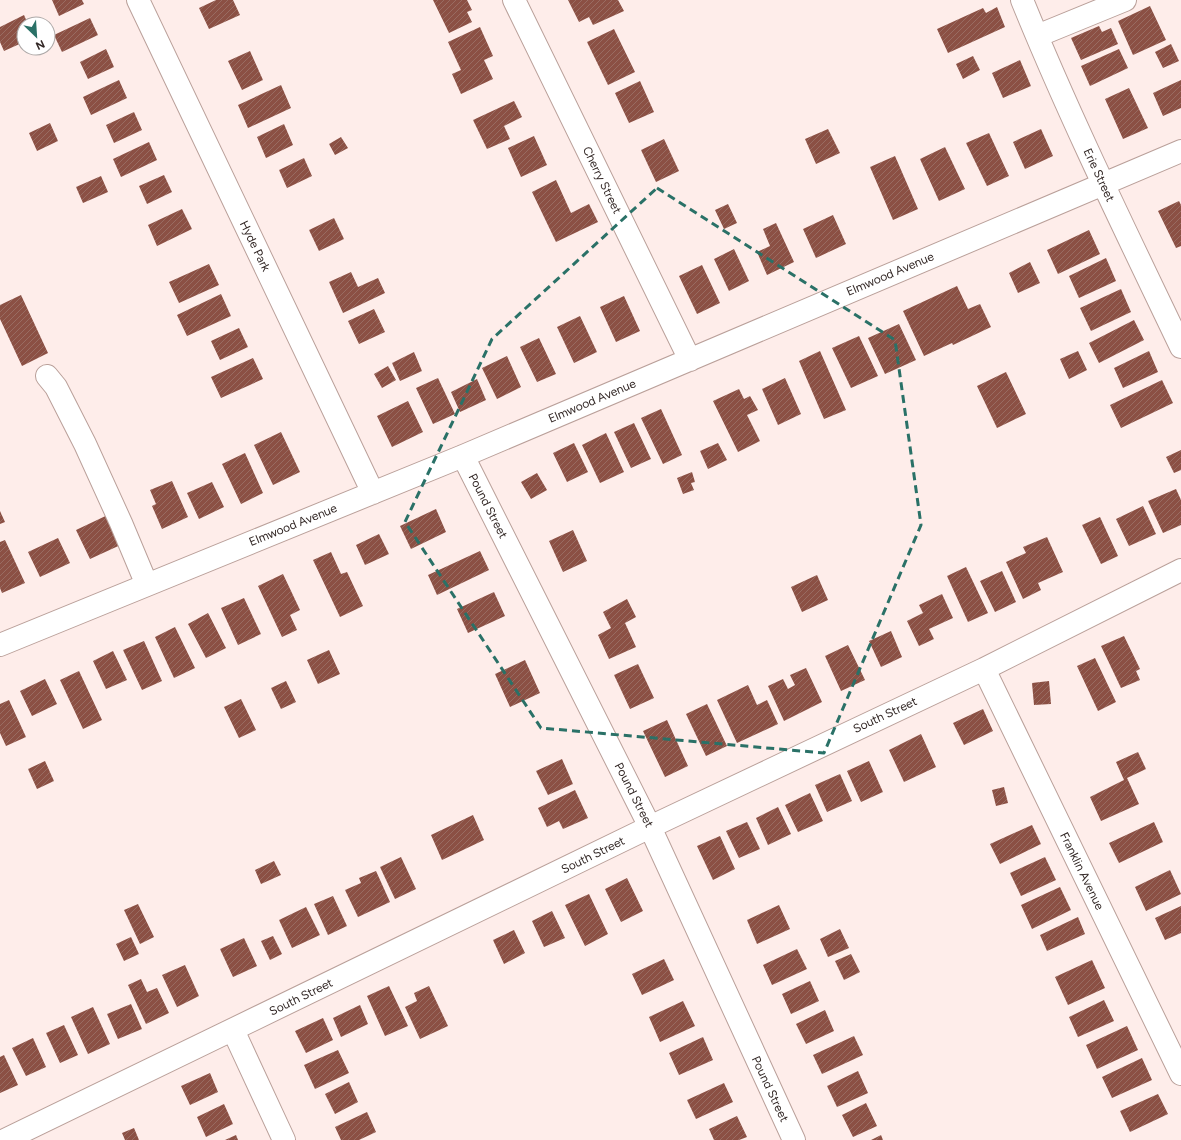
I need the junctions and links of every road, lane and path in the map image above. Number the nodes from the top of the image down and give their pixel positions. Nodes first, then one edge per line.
1 (138, 0) edge
2 (514, 0) edge
3 (1022, 0) edge
4 (1125, 0) edge
5 (1037, 36) junction
6 (1181, 150) edge
7 (1102, 183) junction
8 (1181, 347) edge
9 (690, 360) junction
10 (47, 376) dead end
11 (463, 456) junction
12 (373, 493) junction
13 (1181, 570) edge
14 (147, 585) junction
15 (0, 645) edge
16 (984, 669) junction
17 (650, 827) junction
18 (232, 1030) junction
19 (1181, 1074) edge
20 (7, 1140) edge
21 (284, 1140) edge
22 (794, 1140) edge

1 - 12 street, Hyde Park
2 - 9 street, Cherry Street
3 - 5 street, Erie Street
4 - 5 street
5 - 7 street, Erie Street
6 - 7 street, Elmwood Avenue
7 - 8 street, Erie Street
7 - 9 street, Elmwood Avenue
9 - 11 street, Elmwood Avenue
10 - 14 street
11 - 12 street, Elmwood Avenue
11 - 17 street, Pound Street
12 - 14 street, Elmwood Avenue
13 - 16 street, South Street
14 - 15 street, Elmwood Avenue
16 - 17 street, South Street
16 - 19 street, Franklin Avenue
17 - 18 street, South Street
17 - 22 street, Pound Street
18 - 20 street, South Street
18 - 21 street

